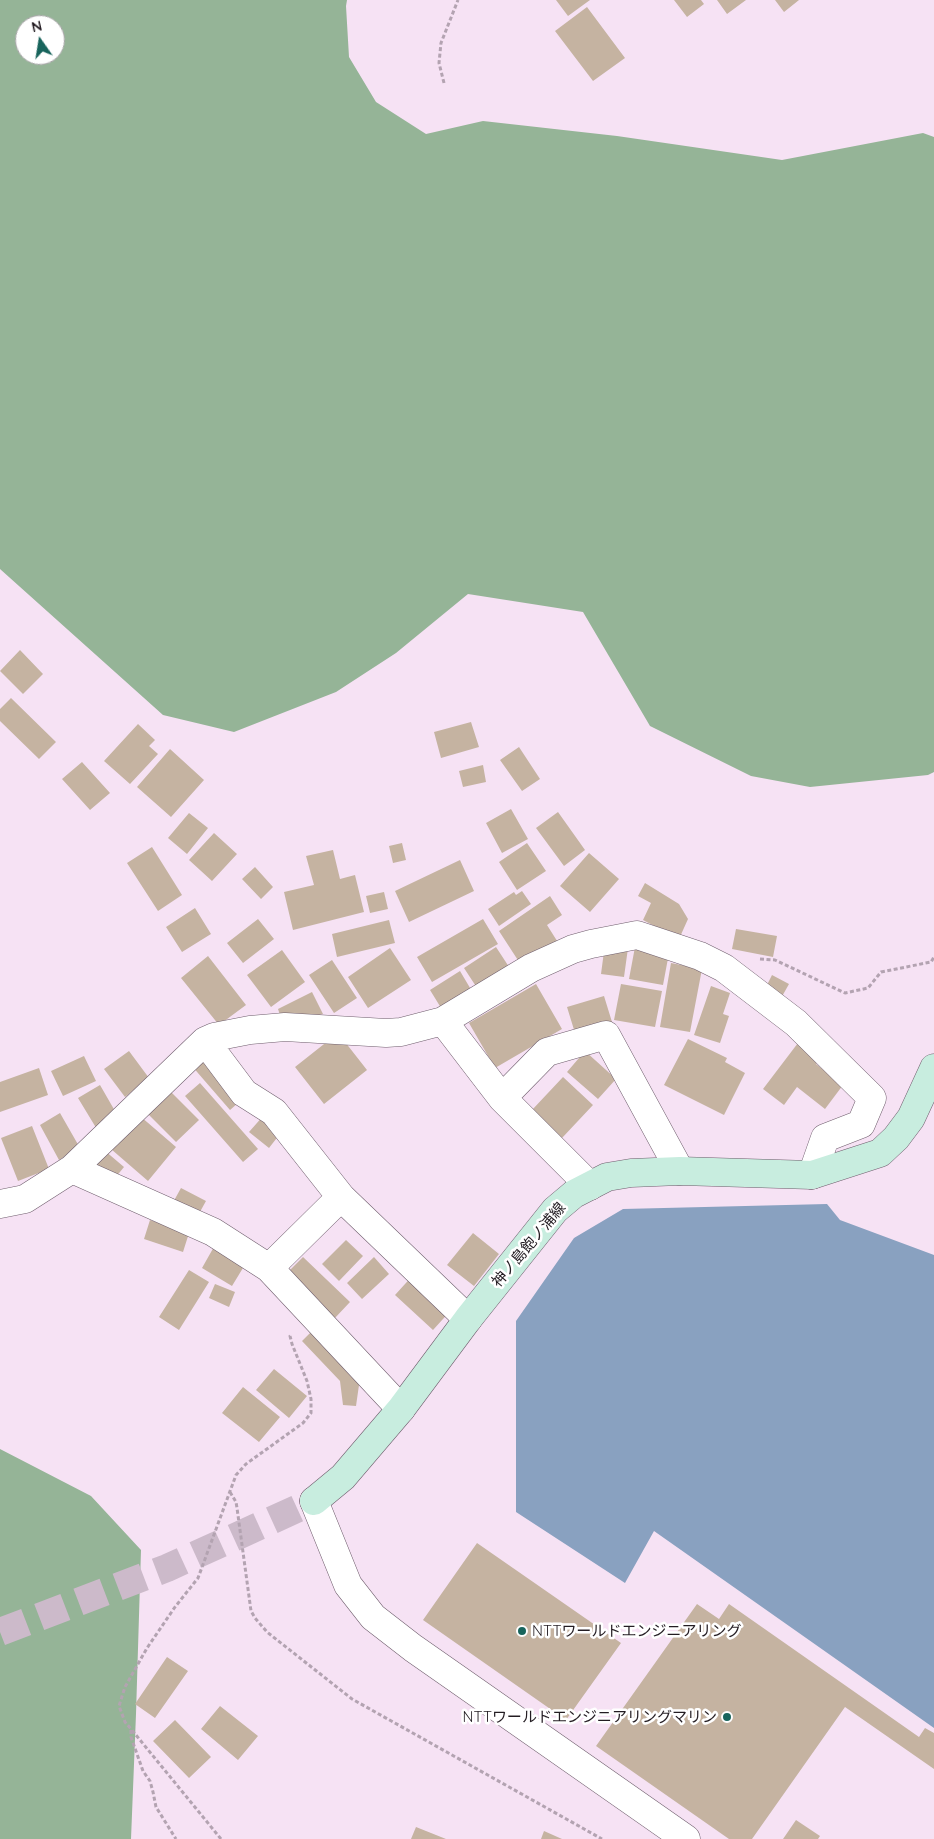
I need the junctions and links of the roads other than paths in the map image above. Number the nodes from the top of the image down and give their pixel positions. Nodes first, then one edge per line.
1 (443, 1020) junction
2 (205, 1041) junction
3 (934, 1068) edge
4 (502, 1098) junction
5 (72, 1168) junction
6 (680, 1171) junction
7 (812, 1175) junction
8 (590, 1186) junction
9 (341, 1197) junction
10 (0, 1204) edge
11 (269, 1268) junction
12 (468, 1318) junction
13 (401, 1409) junction
14 (314, 1501) joint
15 (686, 1839) edge

1 - 2 street
1 - 4 street
1 - 7 street
2 - 5 street
2 - 9 street
3 - 7 main road, 神ノ島飽ノ浦線
4 - 6 street
4 - 8 street
5 - 10 street
5 - 11 street
6 - 7 main road, 神ノ島飽ノ浦線
6 - 8 main road, 神ノ島飽ノ浦線
8 - 12 main road, 神ノ島飽ノ浦線
9 - 11 street
9 - 12 street
11 - 13 street
12 - 13 main road, 神ノ島飽ノ浦線
13 - 14 main road, 神ノ島飽ノ浦線
14 - 15 street

